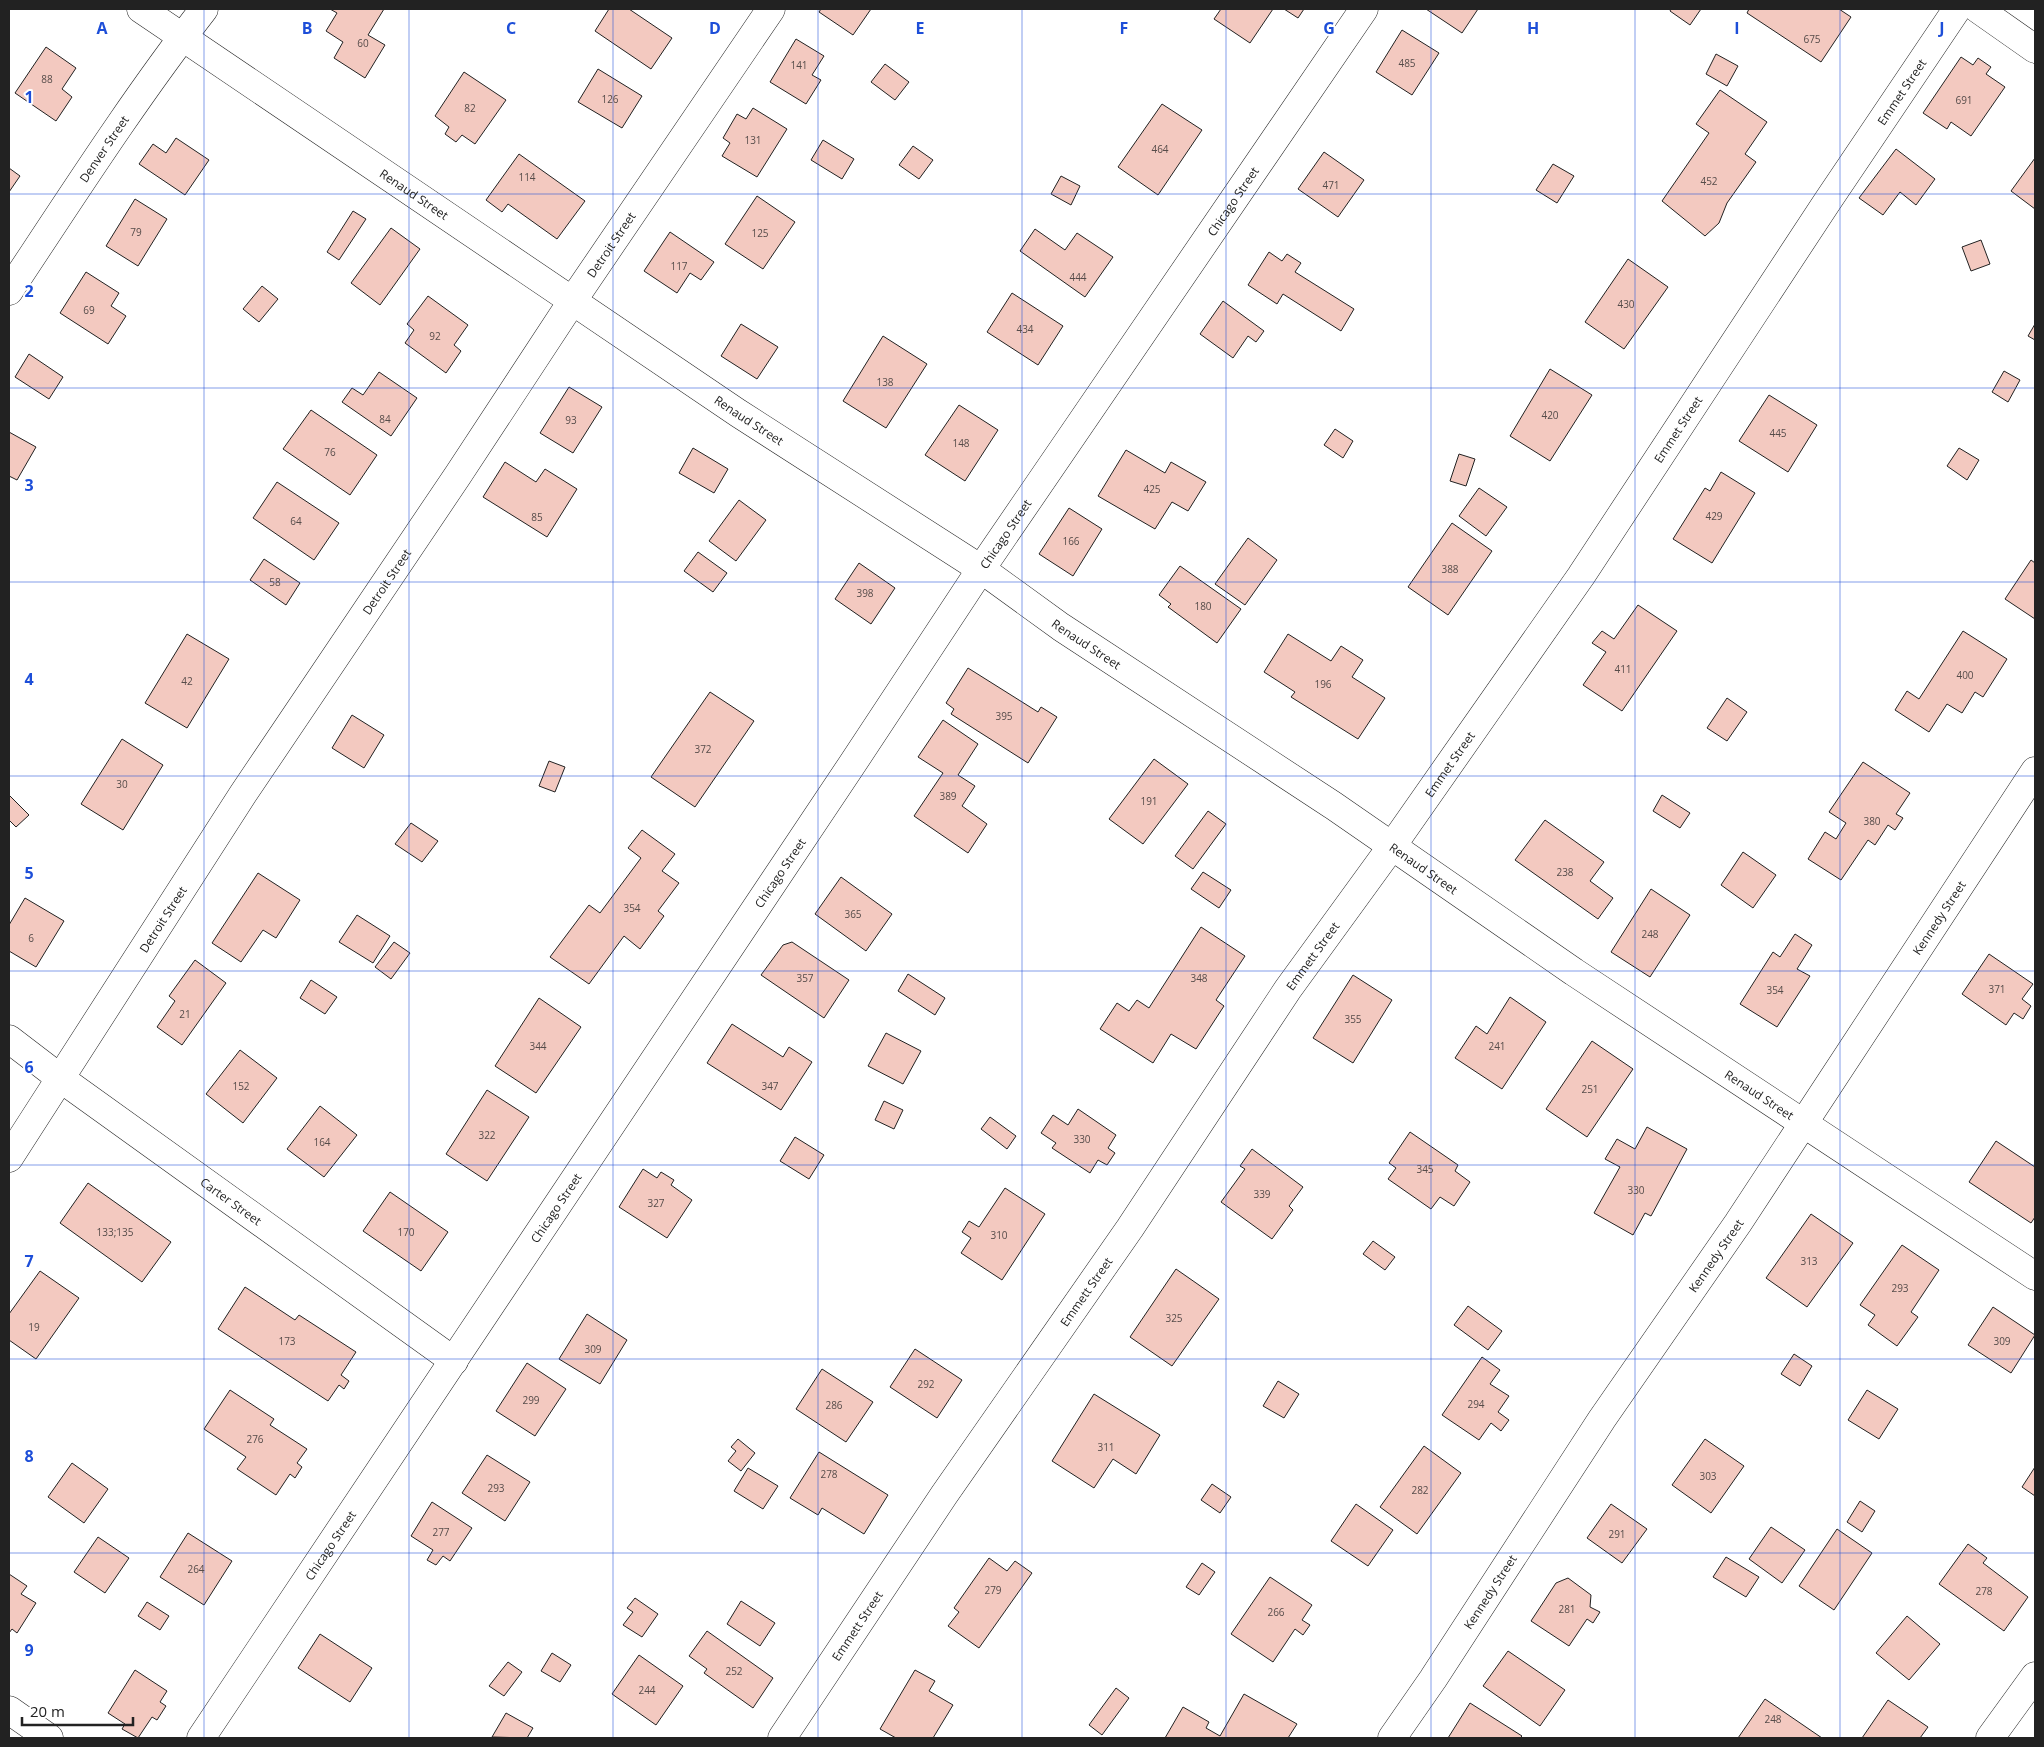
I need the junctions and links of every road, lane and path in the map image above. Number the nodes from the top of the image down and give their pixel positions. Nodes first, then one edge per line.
1 (141, 9) edge
2 (204, 9) edge
3 (771, 9) edge
4 (1364, 9) edge
5 (1957, 9) edge
6 (1978, 9) edge
7 (182, 36) junction
8 (2035, 49) edge
9 (9, 291) edge
10 (573, 300) junction
11 (981, 569) junction
12 (2035, 771) edge
13 (1392, 846) junction
14 (9, 1040) edge
15 (60, 1078) junction
16 (1802, 1123) junction
17 (9, 1158) edge
18 (2035, 1276) edge
19 (454, 1361) junction
20 (2035, 1676) edge
21 (9, 1710) edge
22 (49, 1738) edge
23 (201, 1738) edge
24 (782, 1738) edge
25 (1392, 1738) edge
26 (1990, 1738) edge

1 - 7 street, Renaud Street
2 - 7 street, Denver Street
3 - 10 street, Detroit Street
4 - 11 street, Chicago Street
5 - 13 street, Emmet Street
6 - 8 street
7 - 9 street, Denver Street
7 - 10 street, Renaud Street
10 - 11 street, Renaud Street
10 - 15 street, Detroit Street
11 - 13 street, Renaud Street
11 - 19 street, Chicago Street
12 - 16 street, Kennedy Street
13 - 16 street, Renaud Street
13 - 24 street, Emmett Street
14 - 15 street, Carter Street
15 - 17 street, Detroit Street
15 - 19 street, Carter Street
16 - 18 street, Renaud Street
16 - 25 street, Kennedy Street
19 - 23 street, Chicago Street
20 - 26 street
21 - 22 street

